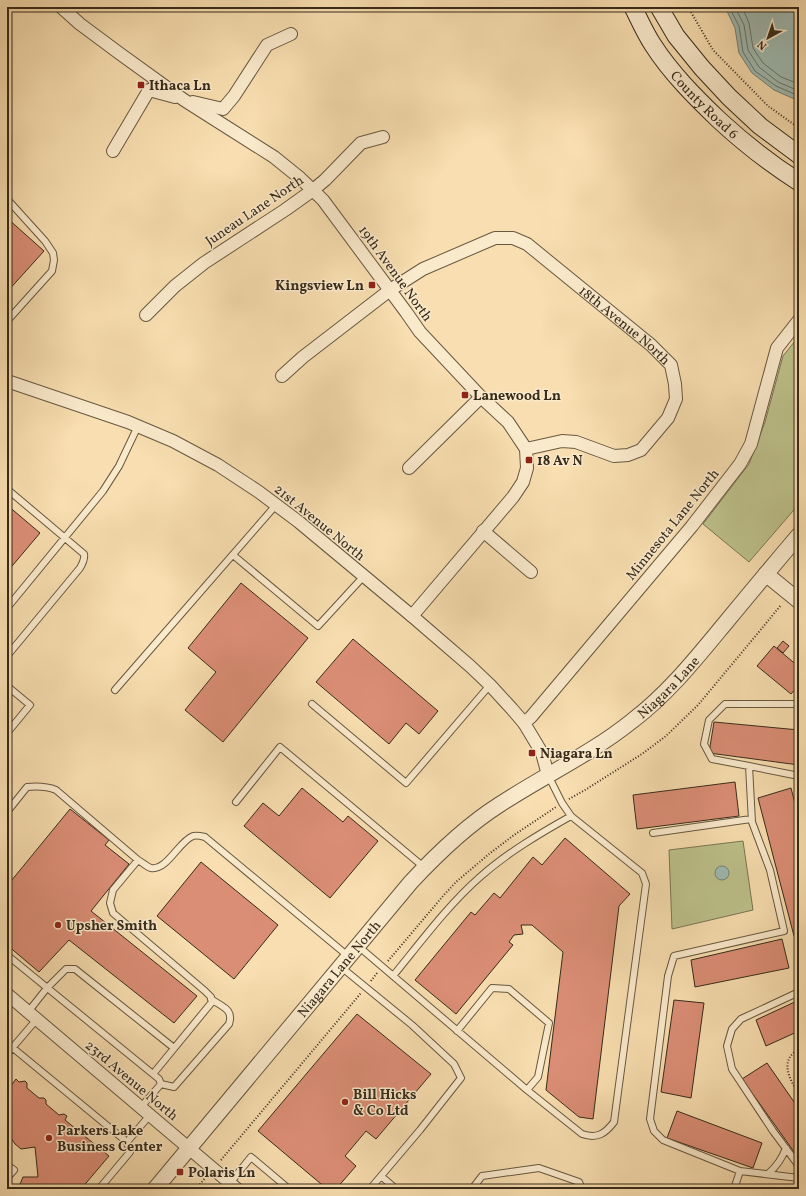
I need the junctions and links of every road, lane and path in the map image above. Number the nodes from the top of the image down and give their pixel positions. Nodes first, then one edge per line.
1 (61, 7) edge
2 (633, 7) edge
3 (659, 7) edge
4 (688, 7) edge
5 (291, 34) dead end
6 (184, 100) junction
7 (799, 128) edge
8 (383, 137) dead end
9 (113, 151) dead end
10 (799, 155) edge
11 (799, 182) edge
12 (313, 190) junction
13 (7, 199) edge
14 (390, 290) junction
15 (146, 315) dead end
16 (799, 320) edge
17 (7, 321) edge
18 (282, 376) dead end
19 (7, 381) edge
20 (481, 397) junction
21 (138, 426) junction
22 (526, 449) junction
23 (409, 468) dead end
24 (7, 489) edge
25 (276, 505) junction
26 (483, 531) junction
27 (799, 535) edge
28 (65, 537) junction
29 (233, 555) junction
30 (531, 572) dead end
31 (766, 574) junction
32 (364, 576) junction
33 (799, 601) edge
34 (7, 608) edge
35 (412, 616) junction
36 (7, 656) edge
37 (490, 685) junction
38 (7, 686) edge
39 (115, 690) dead end
40 (312, 704) dead end
41 (799, 704) edge
42 (524, 723) junction
43 (7, 733) edge
44 (749, 766) junction
45 (548, 775) junction
46 (799, 776) edge
47 (236, 802) dead end
48 (7, 812) edge
49 (571, 816) junction
50 (752, 819) junction
51 (653, 833) dead end
52 (138, 860) junction
53 (425, 868) junction
54 (7, 955) edge
55 (350, 957) junction
56 (393, 976) junction
57 (47, 988) junction
58 (799, 992) edge
59 (7, 994) edge
60 (211, 999) junction
61 (32, 1016) junction
62 (457, 1031) junction
63 (13, 1048) junction
64 (174, 1048) junction
65 (799, 1048) edge
66 (7, 1054) edge
67 (153, 1074) junction
68 (161, 1084) junction
69 (527, 1090) junction
70 (799, 1094) edge
71 (145, 1111) junction
72 (127, 1142) junction
73 (189, 1148) junction
74 (786, 1148) junction
75 (7, 1165) edge
76 (799, 1167) edge
77 (740, 1171) junction
78 (768, 1174) junction
79 (207, 1176) dead end
80 (381, 1176) junction
81 (7, 1178) edge
82 (799, 1178) edge
83 (234, 1186) edge
84 (99, 1189) edge
85 (155, 1189) edge
86 (196, 1189) edge
87 (289, 1189) edge
88 (370, 1189) edge
89 (396, 1189) edge
90 (472, 1189) edge
91 (582, 1189) edge
92 (734, 1189) edge

1 - 6 street, 19th Avenue North
2 - 11 main road, County Road 6
3 - 10 main road, County Road 6
4 - 7 path
5 - 6 street
6 - 9 street
6 - 12 street, 19th Avenue North
8 - 12 street, Juneau Lane North
12 - 14 street, 19th Avenue North
12 - 15 street, Juneau Lane North
13 - 17 lane
14 - 18 street, 18th Avenue North
14 - 20 street, 19th Avenue North
14 - 22 street, 18th Avenue North
16 - 42 street, Minnesota Lane North
19 - 21 street, 21st Avenue North
20 - 22 street, 19th Avenue North
20 - 23 street
21 - 25 street, 21st Avenue North
21 - 28 lane
22 - 26 street
24 - 28 lane
25 - 29 lane
25 - 32 street, 21st Avenue North
26 - 30 street
26 - 35 street
27 - 31 street
28 - 34 lane
28 - 36 lane
29 - 32 lane
29 - 39 lane
31 - 33 street
31 - 45 street, Niagara Lane
32 - 35 street, 21st Avenue North
35 - 37 street, 21st Avenue North
37 - 40 lane
37 - 42 street, 21st Avenue North
38 - 43 lane
41 - 44 lane
42 - 45 street, 21st Avenue North
44 - 46 lane
44 - 50 lane
45 - 49 lane
45 - 53 street, Niagara Lane North
47 - 53 lane
48 - 52 lane
49 - 56 lane
49 - 69 lane
50 - 51 lane
50 - 77 lane
52 - 55 lane
52 - 60 lane
53 - 55 street, Niagara Lane North
54 - 57 lane
55 - 56 lane
55 - 73 street, Niagara Lane North
55 - 80 lane
56 - 62 lane
57 - 61 lane
57 - 64 lane
57 - 67 lane
58 - 74 lane
59 - 61 street, 23rd Avenue North
60 - 64 lane
60 - 68 lane
61 - 63 lane
61 - 71 street, 23rd Avenue North
62 - 69 lane
62 - 69 lane
63 - 66 lane
63 - 72 lane
64 - 67 lane
65 - 70 path
67 - 68 lane
68 - 71 lane
71 - 72 lane
71 - 73 street, 23rd Avenue North
72 - 84 lane
73 - 83 street, 23rd Avenue North
73 - 85 street, Niagara Lane North
74 - 76 lane
74 - 78 lane
75 - 81 lane
77 - 78 lane
77 - 92 lane
78 - 82 lane
79 - 86 path
80 - 88 lane
80 - 89 lane
83 - 87 lane
90 - 91 lane

